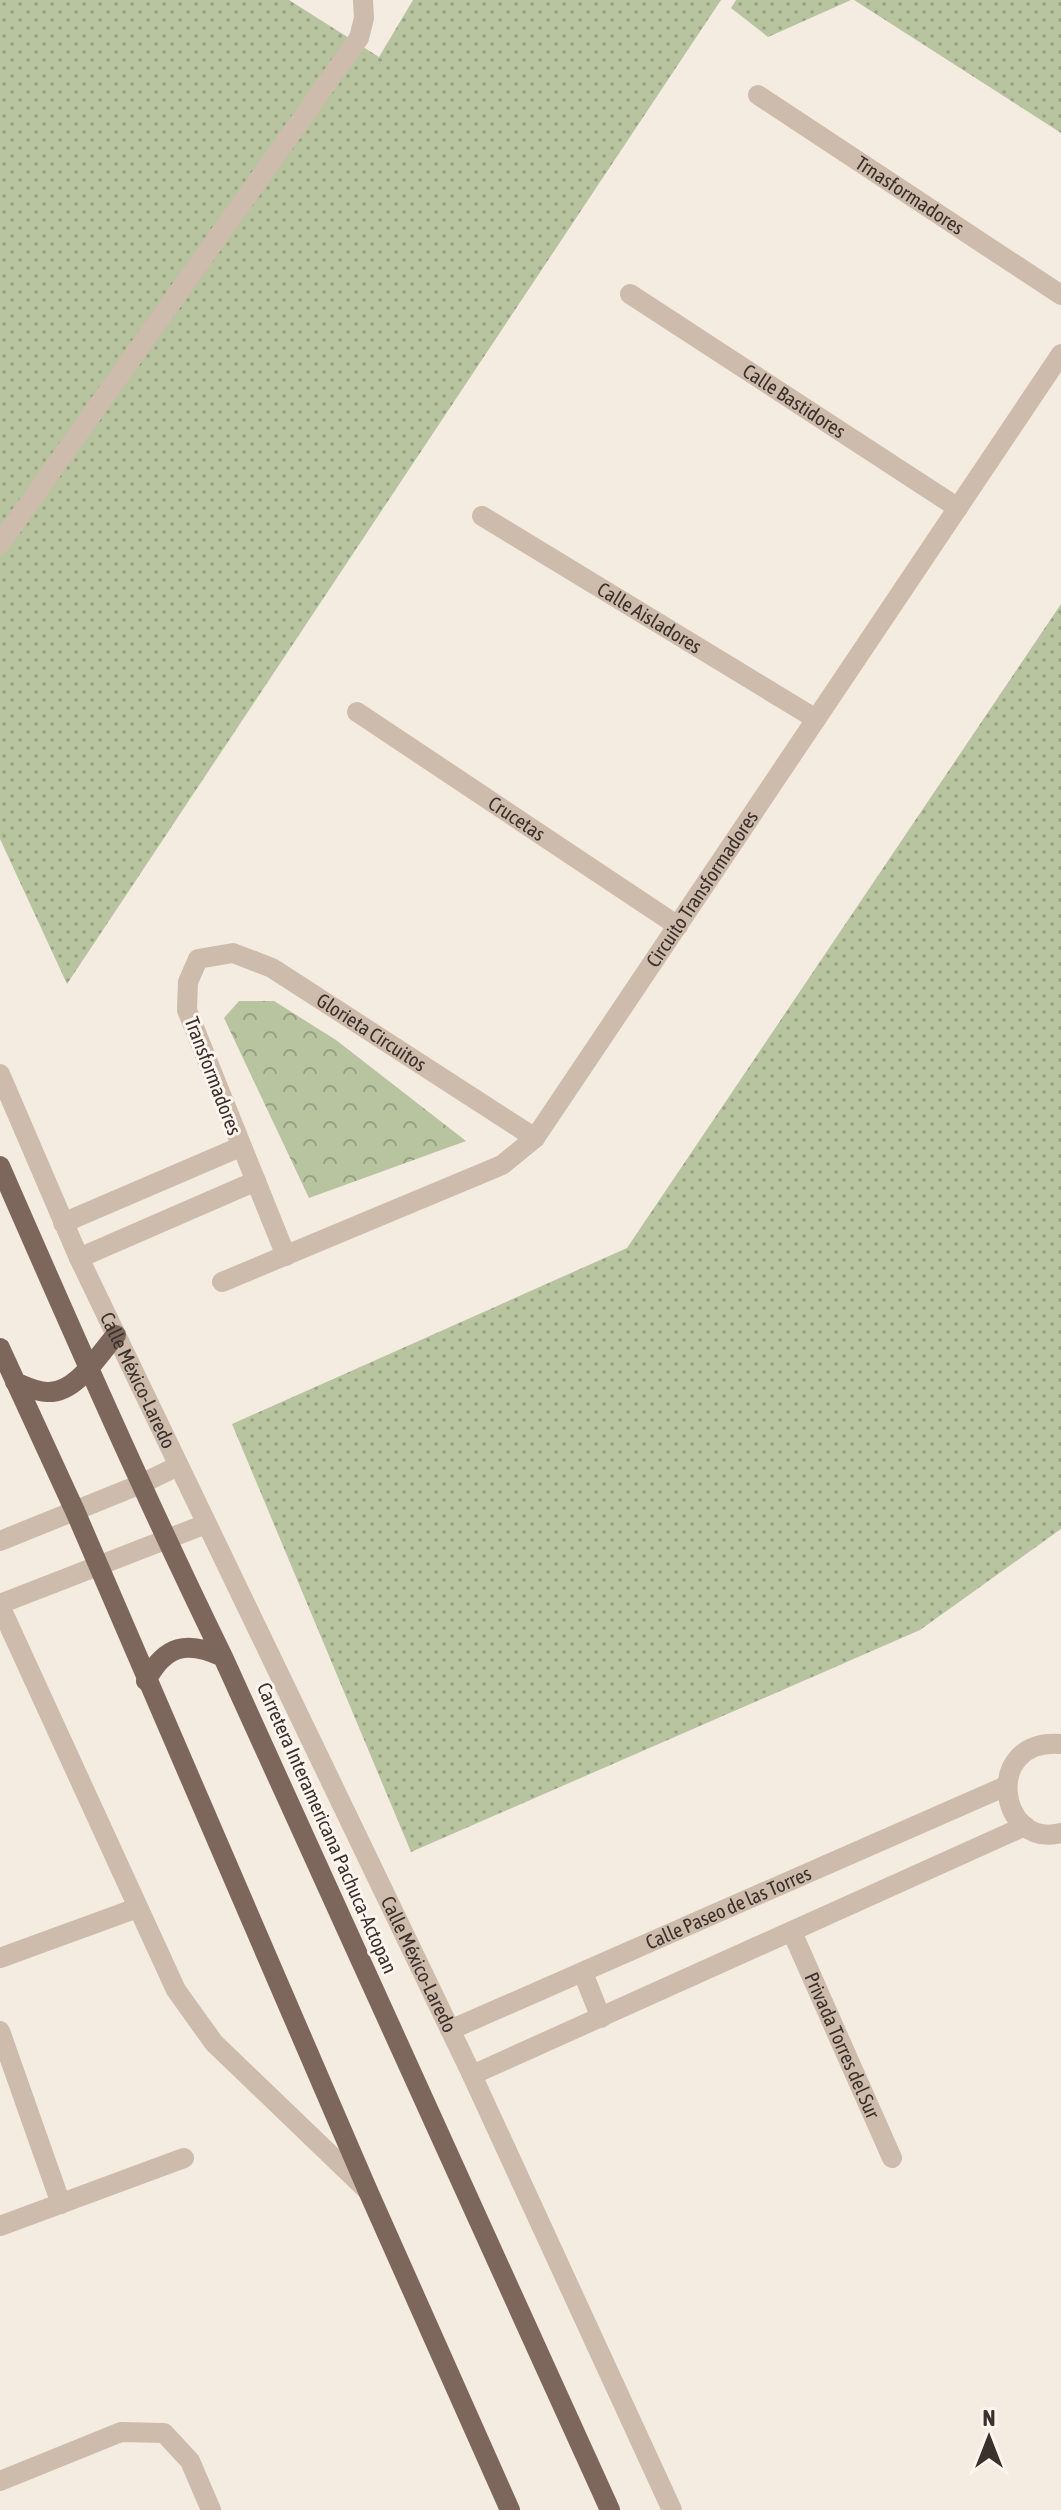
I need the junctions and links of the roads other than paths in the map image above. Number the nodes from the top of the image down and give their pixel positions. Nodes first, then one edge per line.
1 (363, 0) edge
2 (758, 95) dead end
3 (630, 294) dead end
4 (1061, 295) edge
5 (1061, 354) edge
6 (958, 508) junction
7 (482, 516) dead end
8 (0, 544) edge
9 (357, 712) dead end
10 (816, 719) junction
11 (678, 926) junction
12 (198, 959) joint
13 (0, 1074) edge
14 (535, 1138) junction
15 (240, 1147) junction
16 (0, 1166) edge
17 (256, 1181) junction
18 (63, 1223) junction
19 (286, 1256) junction
20 (79, 1258) junction
21 (222, 1282) dead end
22 (116, 1335) junction
23 (0, 1348) edge
24 (88, 1367) junction
25 (15, 1382) junction
26 (178, 1466) junction
27 (141, 1484) junction
28 (75, 1511) junction
29 (206, 1524) junction
30 (165, 1538) junction
31 (0, 1541) edge
32 (98, 1564) junction
33 (0, 1605) edge
34 (223, 1657) junction
35 (146, 1681) junction
36 (1060, 1743) edge
37 (1006, 1786) junction
38 (1025, 1826) junction
39 (1061, 1833) edge
40 (137, 1908) junction
41 (792, 1932) junction
42 (0, 1958) edge
43 (583, 1973) junction
44 (601, 2018) junction
45 (450, 2030) junction
46 (0, 2031) edge
47 (472, 2075) junction
48 (184, 2158) dead end
49 (892, 2158) dead end
50 (368, 2191) junction
51 (61, 2204) junction
52 (0, 2226) edge
53 (0, 2481) edge
54 (211, 2510) edge
55 (510, 2510) edge
56 (610, 2510) edge
57 (672, 2510) edge

1 - 8 street
2 - 4 street, Trnasformadores
3 - 6 street, Calle Bastidores
5 - 6 street, Circuito Transformadores
6 - 10 street, Circuito Transformadores
7 - 10 street, Calle Aisladores
9 - 11 street, Crucetas
10 - 11 street, Circuito Transformadores
11 - 14 street, Circuito Transformadores
12 - 14 street, Glorieta Circuitos
12 - 15 street, Transformadores
13 - 18 street, Calle México-Laredo
14 - 19 street, Circuito Transformadores
15 - 17 street, Transformadores
15 - 18 street, Transformadores
16 - 24 main road, Carretera Interamericana Pachuca-Actopan
17 - 19 street, Transformadores
17 - 20 street
18 - 20 street, Calle México-Laredo
19 - 21 street, Circuito Transformadores
20 - 22 street, Calle México-Laredo
22 - 24 main road
22 - 26 street, Calle México-Laredo
23 - 25 main road
24 - 25 main road
24 - 27 main road, Carretera Interamericana Pachuca-Actopan
25 - 28 main road
26 - 27 street
26 - 29 street, Calle México-Laredo
27 - 28 street
27 - 30 main road, Carretera Interamericana Pachuca-Actopan
28 - 31 street
28 - 32 main road
29 - 30 street
29 - 45 street, Calle México-Laredo
30 - 32 street
30 - 34 main road, Carretera Interamericana Pachuca-Actopan
32 - 33 street
32 - 35 main road
33 - 40 street
34 - 35 main road
34 - 56 main road, Carretera Interamericana Pachuca-Actopan
35 - 50 main road
36 - 37 street
37 - 38 street
37 - 43 street, Calle Paseo de las Torres
38 - 39 street
38 - 41 street
40 - 42 street
40 - 50 street
41 - 44 street
41 - 49 street, Privada Torres del Sur
43 - 44 street
43 - 45 street, Calle Paseo de las Torres
44 - 47 street
45 - 47 street, Calle México-Laredo
46 - 51 street
47 - 57 street, Calle México-Laredo
48 - 51 street
50 - 55 main road
51 - 52 street
53 - 54 street

